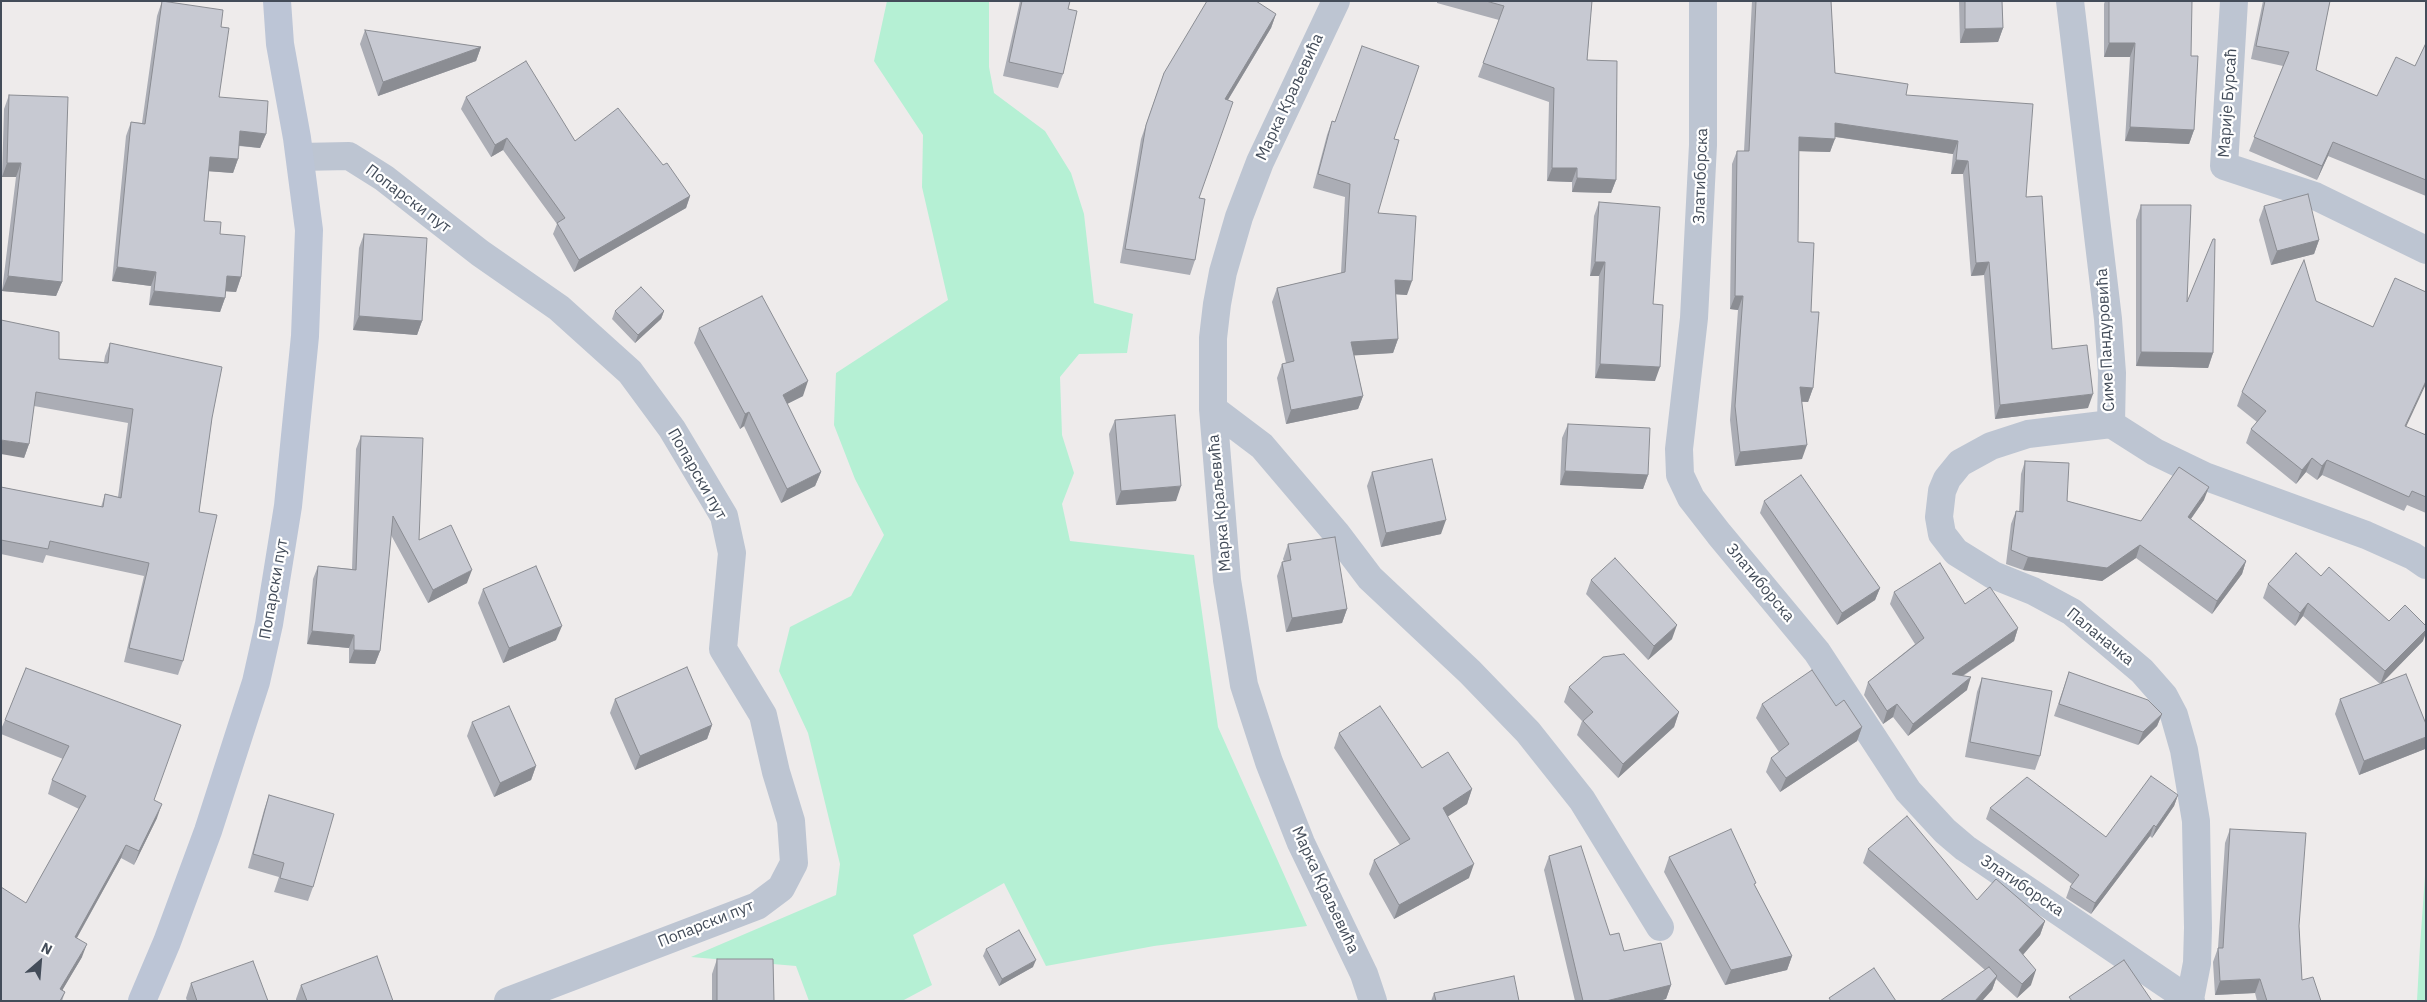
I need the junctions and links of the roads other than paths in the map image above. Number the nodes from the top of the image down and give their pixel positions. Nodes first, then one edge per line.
1 (277, 1) edge
2 (1336, 1) edge
3 (1703, 1) edge
4 (2070, 1) edge
5 (2234, 1) edge
6 (300, 157) junction
7 (2426, 250) edge
8 (1213, 408) junction
9 (2111, 424) junction
10 (2426, 565) edge
11 (1660, 928) dead end
12 (2191, 1000) edge
13 (142, 1001) edge
14 (508, 1001) edge
15 (1373, 1001) edge

1 - 6 street, Попарски пут
2 - 8 street, Марка Краљевића
3 - 12 street, Златиборска
4 - 9 street, Симе Пандуровића
5 - 7 street, Марије Бурсаћ
6 - 13 street, Попарски пут
6 - 14 street, Попарски пут
8 - 11 street
8 - 15 street, Марка Краљевића
9 - 10 street, Симе Пандуровића
9 - 12 street, Паланачка

